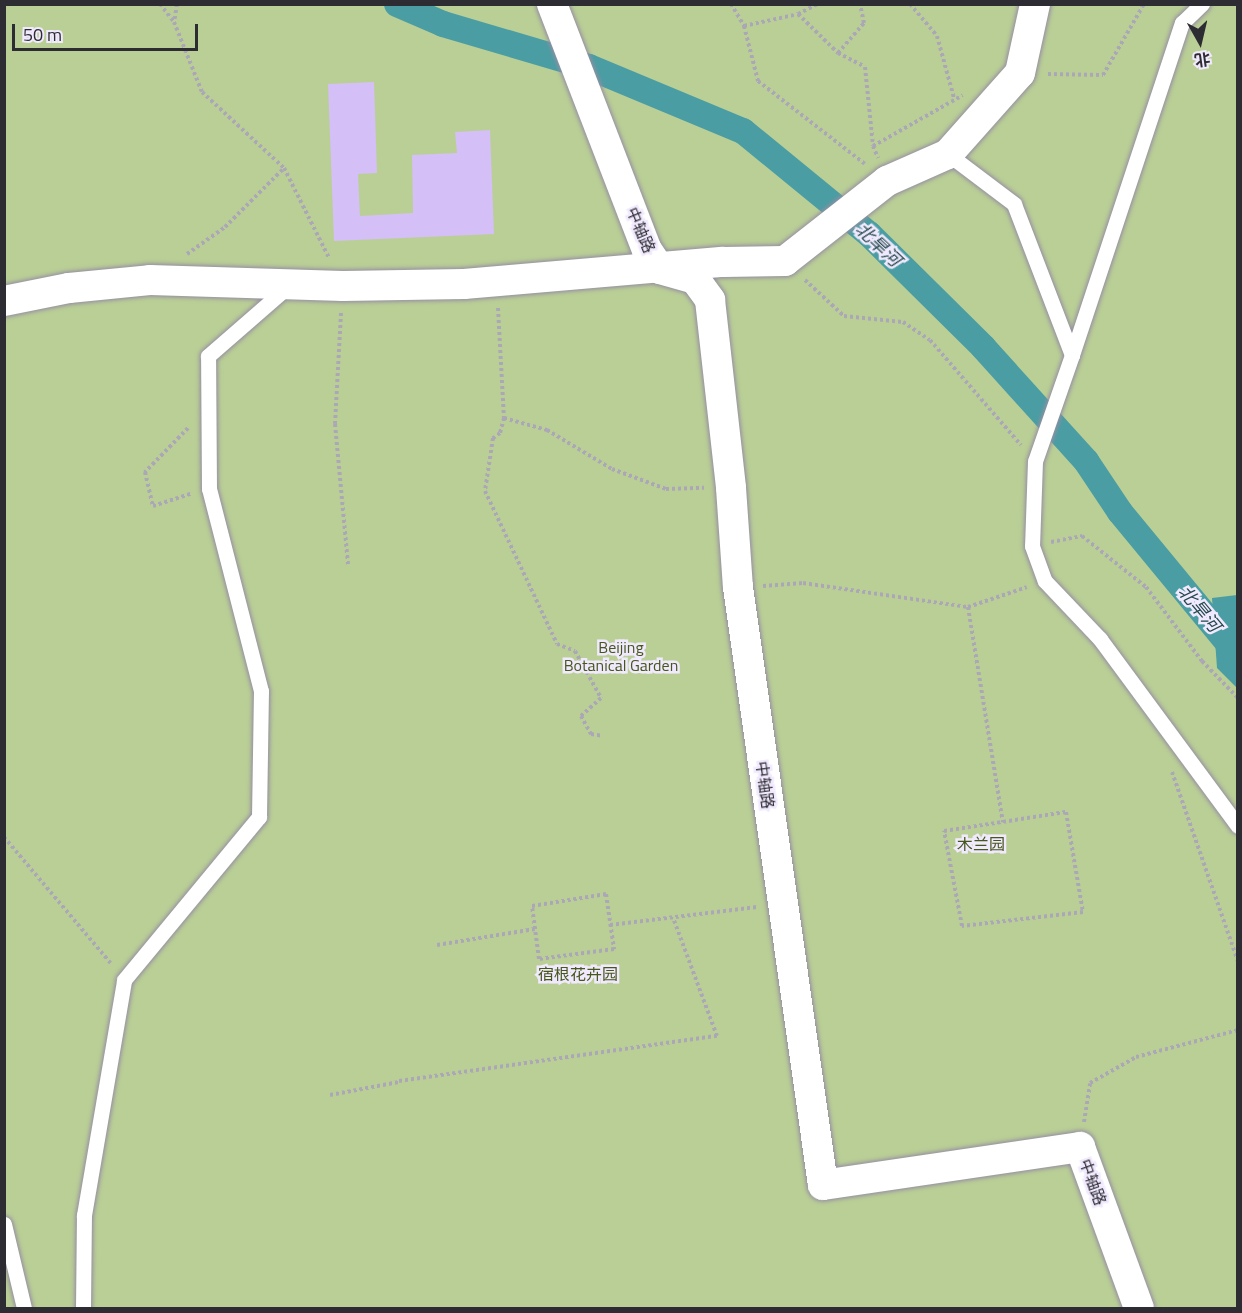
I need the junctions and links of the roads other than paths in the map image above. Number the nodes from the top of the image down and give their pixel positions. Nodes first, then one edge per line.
1 (552, 4) edge
2 (1035, 4) edge
3 (1202, 4) edge
4 (948, 154) junction
5 (660, 269) junction
6 (292, 283) junction
7 (4, 301) edge
8 (1072, 355) junction
9 (1238, 826) edge
10 (4, 1224) edge
11 (24, 1308) edge
12 (83, 1308) edge
13 (1139, 1308) edge

1 - 5 street, 中轴路
2 - 4 street
3 - 8 lane
4 - 5 street
4 - 8 lane
5 - 6 street
5 - 13 street, 中轴路
6 - 7 street
6 - 12 lane
8 - 9 lane
10 - 11 lane

